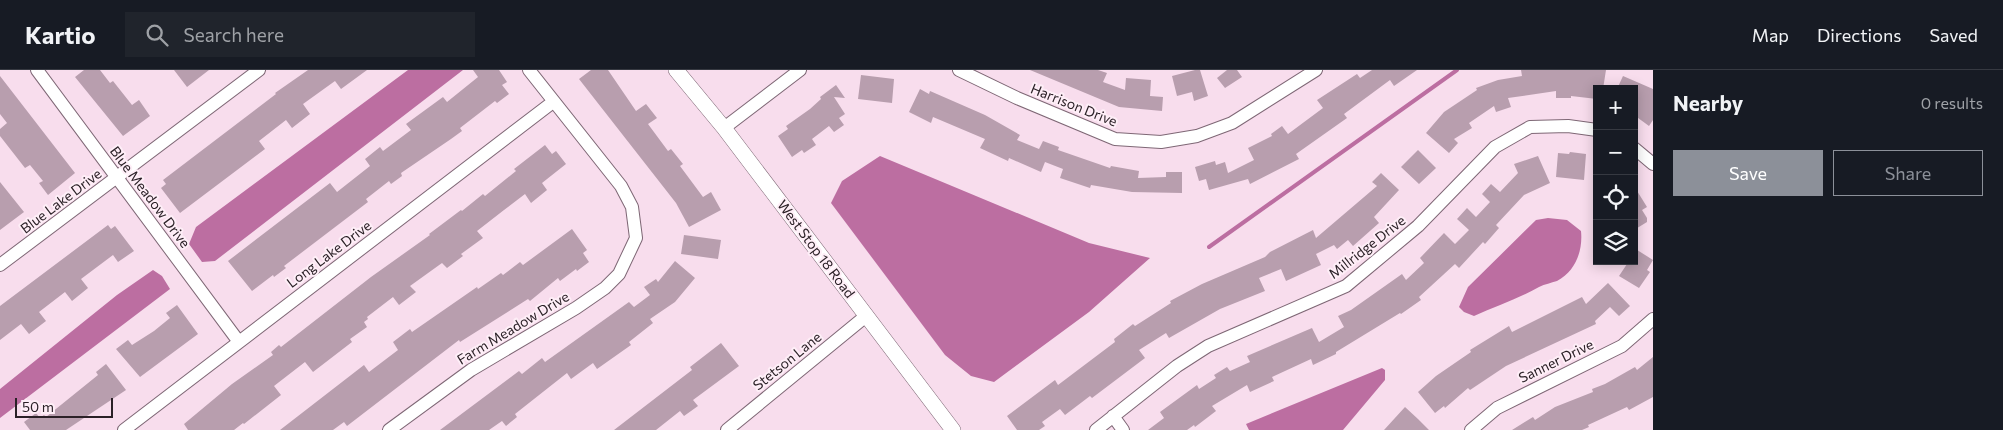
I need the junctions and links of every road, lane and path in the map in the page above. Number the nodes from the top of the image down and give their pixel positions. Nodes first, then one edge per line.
1 (37, 70) edge
2 (529, 70) edge
3 (676, 70) edge
4 (800, 70) edge
5 (959, 70) edge
6 (1316, 70) edge
7 (256, 71) edge
8 (553, 102) junction
9 (724, 128) junction
10 (1593, 129) edge
11 (1638, 151) edge
12 (1653, 164) edge
13 (116, 178) junction
14 (0, 266) edge
15 (866, 316) junction
16 (1653, 319) edge
17 (239, 342) junction
18 (1114, 416) junction
19 (124, 430) edge
20 (390, 430) edge
21 (727, 430) edge
22 (953, 430) edge
23 (1096, 430) edge
24 (1123, 430) edge
25 (1471, 430) edge

1 - 13 street, Blue Meadow Drive
2 - 8 street
3 - 9 street, West Stop 18 Road
4 - 9 street
5 - 6 street, Harrison Drive
7 - 13 street, Blue Lake Drive
8 - 17 street, Long Lake Drive
8 - 20 street, Farm Meadow Drive
9 - 15 street, West Stop 18 Road
10 - 18 street, Millridge Drive
11 - 12 street
13 - 14 street, Blue Lake Drive
13 - 17 street, Blue Meadow Drive
15 - 21 street, Stetson Lane
15 - 22 street, West Stop 18 Road
16 - 25 street, Sanner Drive
17 - 19 street, Long Lake Drive
18 - 23 street, Millridge Drive
18 - 24 street

